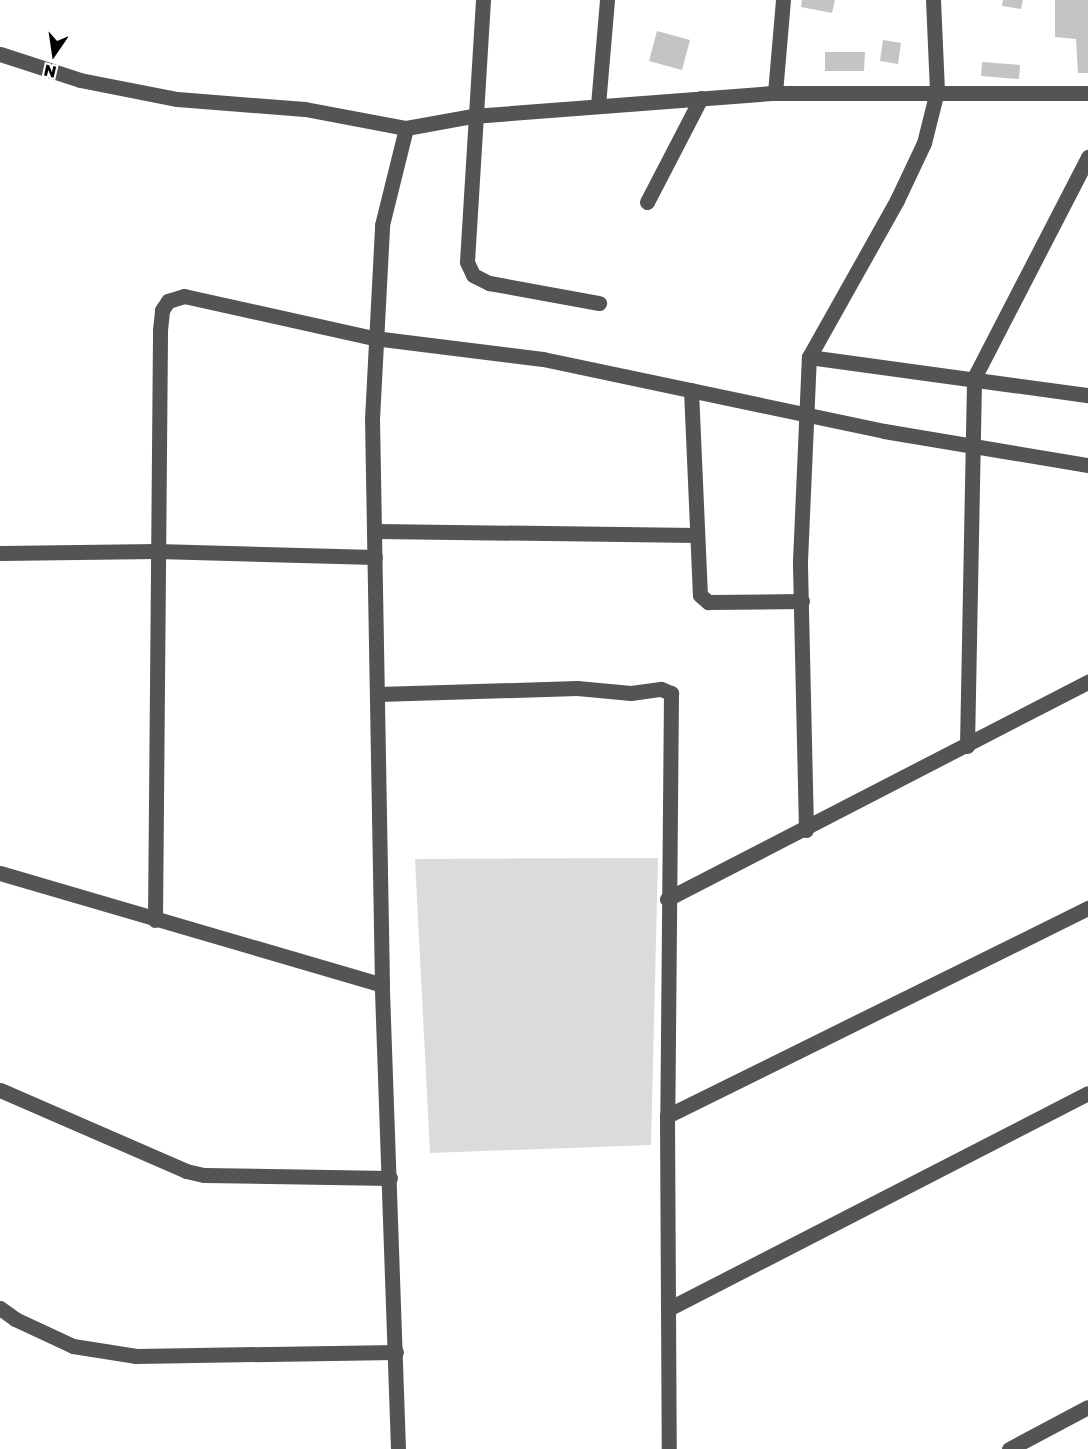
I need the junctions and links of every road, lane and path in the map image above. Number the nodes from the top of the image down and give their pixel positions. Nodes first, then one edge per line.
1 (483, 0) edge
2 (607, 0) edge
3 (783, 0) edge
4 (933, 0) edge
5 (0, 54) edge
6 (937, 91) junction
7 (775, 93) junction
8 (1088, 93) edge
9 (701, 98) junction
10 (598, 105) junction
11 (473, 116) junction
12 (406, 128) junction
13 (1088, 157) edge
14 (647, 202) dead end
15 (599, 303) dead end
16 (374, 338) junction
17 (809, 357) junction
18 (974, 378) junction
19 (691, 390) junction
20 (1088, 395) edge
21 (804, 414) junction
22 (975, 446) junction
23 (1088, 465) edge
24 (376, 531) junction
25 (697, 535) junction
26 (158, 550) junction
27 (0, 553) edge
28 (375, 557) junction
29 (802, 601) junction
30 (1088, 682) edge
31 (378, 694) junction
32 (967, 746) junction
33 (806, 830) junction
34 (0, 873) edge
35 (667, 899) junction
36 (1088, 908) edge
37 (155, 920) junction
38 (382, 986) junction
39 (0, 1090) edge
40 (1088, 1094) edge
41 (667, 1116) junction
42 (390, 1179) junction
43 (0, 1308) edge
44 (668, 1309) junction
45 (396, 1352) junction
46 (1088, 1407) edge
47 (398, 1449) edge
48 (669, 1449) edge
49 (1009, 1449) edge

1 - 11 street
2 - 10 street
3 - 7 street
4 - 6 street
5 - 12 street
6 - 7 street
6 - 8 street
6 - 17 street
7 - 9 street
9 - 10 street
9 - 14 street
10 - 11 street
11 - 12 street
11 - 15 street
12 - 16 street
13 - 18 street
16 - 19 street
16 - 24 street
16 - 26 street
17 - 18 street
17 - 21 street
18 - 20 street
18 - 22 street
19 - 21 street
19 - 25 street
21 - 22 street
21 - 29 street
22 - 23 street
22 - 32 street
24 - 25 street
24 - 28 street
25 - 29 street
26 - 27 street
26 - 28 street
26 - 37 street
28 - 31 street
29 - 33 street
30 - 32 street
31 - 35 street
31 - 38 street
32 - 33 street
33 - 35 street
34 - 37 street
35 - 41 street
36 - 41 street
37 - 38 street
38 - 42 street
39 - 42 street
40 - 44 street
41 - 44 street
42 - 45 street
43 - 45 street
44 - 48 street
45 - 47 street
46 - 49 street

